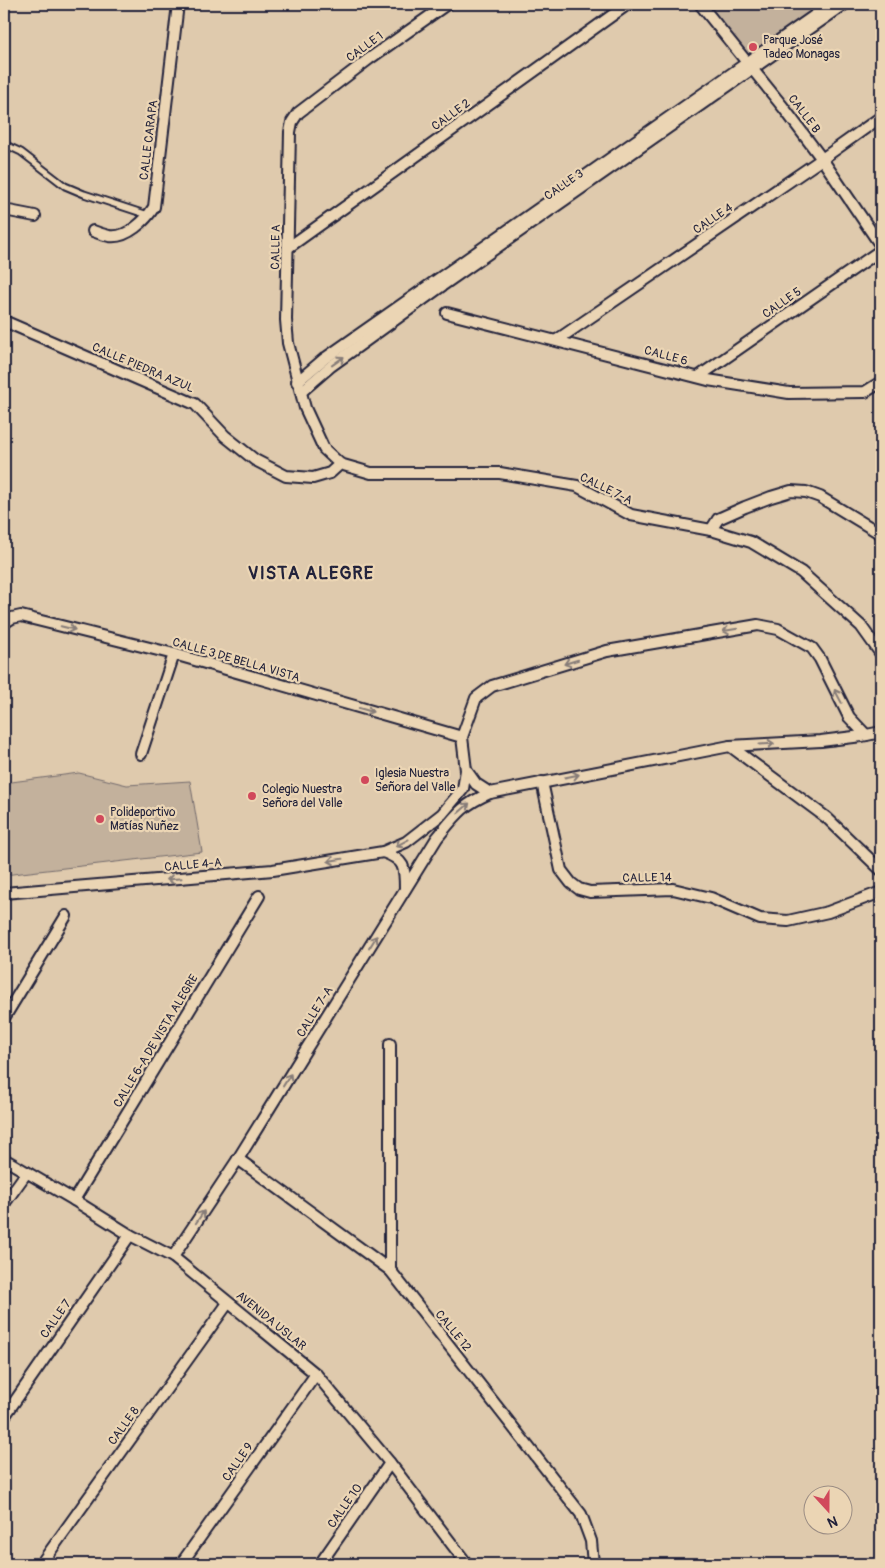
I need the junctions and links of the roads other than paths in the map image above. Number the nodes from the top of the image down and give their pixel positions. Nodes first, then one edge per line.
1 (178, 4) edge
2 (447, 4) edge
3 (628, 4) edge
4 (700, 4) edge
5 (832, 4) edge
6 (845, 4) edge
7 (750, 66) junction
8 (298, 113) joint
9 (881, 117) edge
10 (4, 144) edge
11 (822, 159) junction
12 (4, 210) edge
13 (149, 215) junction
14 (35, 216) dead end
15 (93, 231) dead end
16 (881, 246) edge
17 (288, 247) junction
18 (881, 250) edge
19 (447, 313) dead end
20 (4, 321) edge
21 (557, 340) junction
22 (698, 377) junction
23 (881, 382) edge
24 (299, 387) junction
25 (340, 464) junction
26 (712, 530) junction
27 (881, 534) edge
28 (4, 623) edge
29 (174, 654) junction
30 (881, 654) edge
31 (881, 732) edge
32 (866, 735) junction
33 (462, 737) junction
34 (730, 746) junction
35 (141, 754) dead end
36 (466, 770) junction
37 (542, 782) junction
38 (490, 794) junction
39 (383, 852) junction
40 (881, 870) edge
41 (405, 889) junction
42 (881, 892) edge
43 (4, 894) edge
44 (259, 896) dead end
45 (66, 916) dead end
46 (4, 1018) edge
47 (390, 1044) dead end
48 (4, 1159) edge
49 (238, 1159) junction
50 (27, 1172) junction
51 (74, 1200) junction
52 (4, 1204) edge
53 (130, 1235) junction
54 (173, 1257) junction
55 (390, 1270) junction
56 (228, 1302) junction
57 (316, 1374) junction
58 (4, 1417) edge
59 (390, 1463) junction
60 (462, 1562) edge
61 (41, 1564) edge
62 (181, 1564) edge
63 (320, 1564) edge
64 (593, 1564) edge

1 - 13 street, CALLE CARAPA
2 - 8 street, CALLE 1
3 - 17 street, CALLE 2
4 - 7 street, CALLE B
5 - 7 street, CALLE 3
6 - 7 street, CALLE 3
7 - 11 street, CALLE B
7 - 24 street, CALLE 3
8 - 17 street, CALLE A
9 - 11 street, CALLE 4
10 - 13 lane
11 - 16 street, CALLE B
11 - 21 street, CALLE 4
12 - 14 street
13 - 15 street
17 - 24 street, CALLE A
18 - 22 street, CALLE 5
19 - 21 street, CALLE 6
20 - 25 street, CALLE PIEDRA AZUL
21 - 22 street, CALLE 6
22 - 23 street, CALLE 6
24 - 25 street, CALLE 7-A
25 - 26 street, CALLE 7-A
26 - 27 street
26 - 30 street, CALLE 7-A
28 -> 29 street, CALLE 3 DE BELLA VISTA
29 -> 33 street, CALLE 3 DE BELLA VISTA
29 - 35 street
31 - 32 street, CALLE 7-A
32 -> 33 street
34 -> 32 street, CALLE 7-A
33 - 36 street
37 -> 34 street, CALLE 7-A
34 - 40 street
36 - 38 street
36 -> 39 street
37 - 38 street, CALLE 7-A
37 - 42 street, CALLE 14
41 -> 38 street, CALLE 7-A
39 - 41 street
39 -> 43 street, CALLE 4-A
49 -> 41 street, CALLE 7-A
44 - 51 street, CALLE 6-A DE VISTA ALEGRE
45 - 46 street
47 - 55 street
48 - 50 street, AVENIDA USLAR
54 -> 49 street, CALLE 7-A
49 - 55 street, CALLE 12
50 - 51 street, AVENIDA USLAR
50 - 52 street
51 - 53 street, AVENIDA USLAR
53 - 54 street, AVENIDA USLAR
53 - 58 street, CALLE 7
54 - 56 street, AVENIDA USLAR
55 - 64 street, CALLE 12
56 - 57 street, AVENIDA USLAR
56 - 61 street, CALLE 8
57 - 59 street, AVENIDA USLAR
57 - 62 street, CALLE 9
59 - 60 street, AVENIDA USLAR
59 - 63 street, CALLE 10

